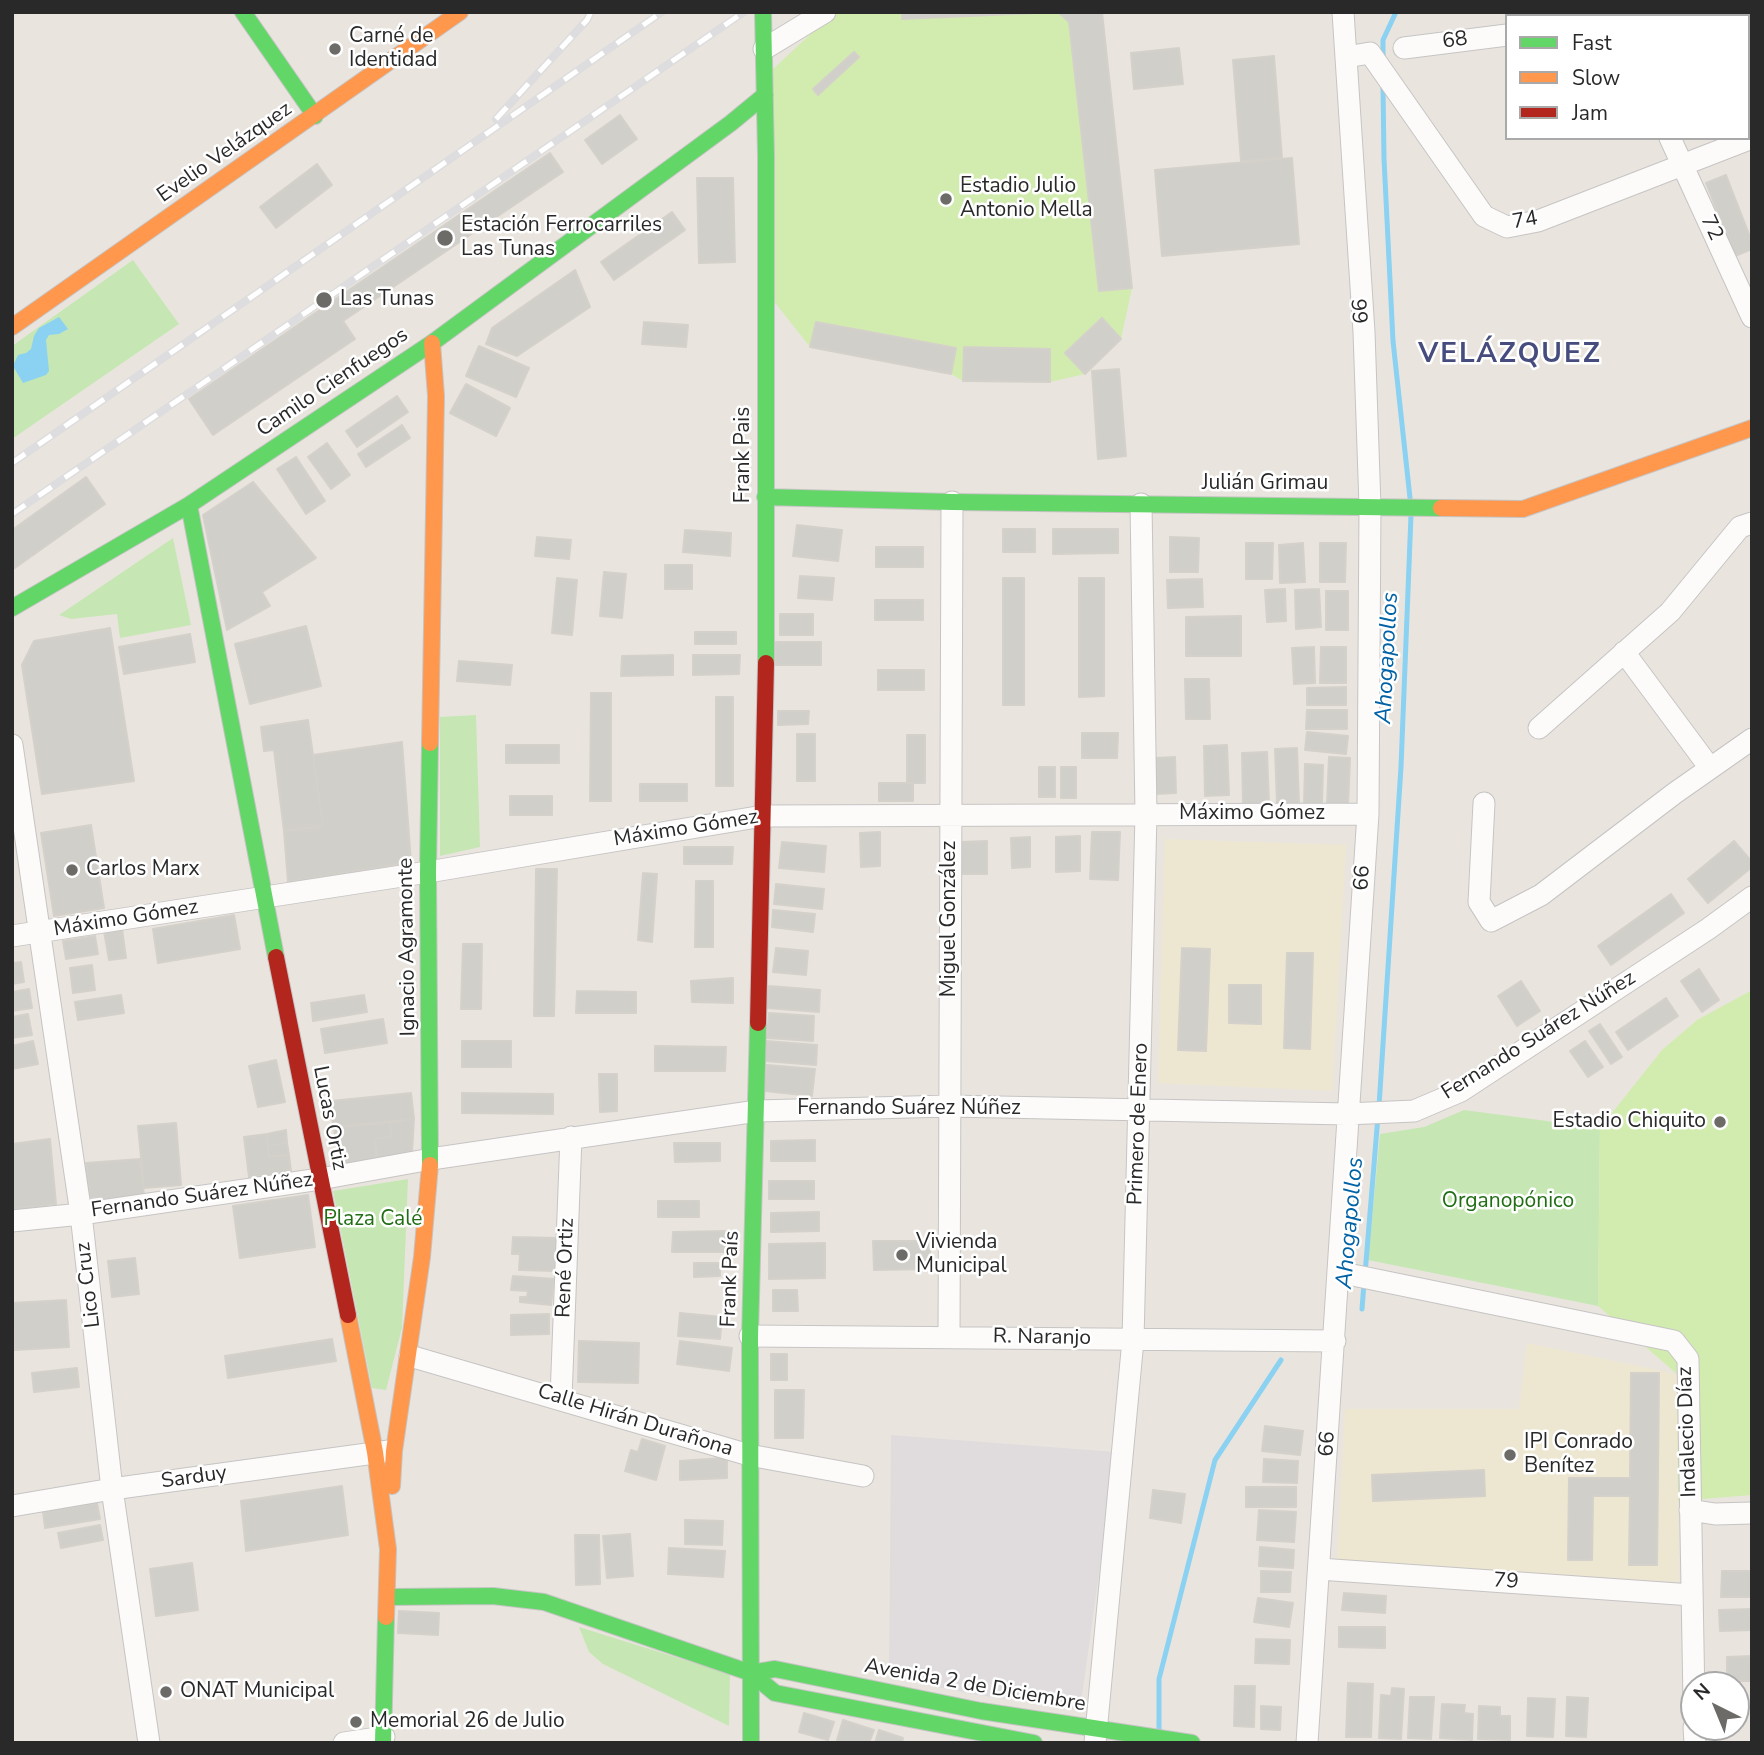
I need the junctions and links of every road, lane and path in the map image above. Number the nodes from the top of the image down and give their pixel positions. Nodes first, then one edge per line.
1 (243, 12) edge
2 (460, 12) edge
3 (763, 12) edge
4 (825, 12) edge
5 (1343, 12) edge
6 (1505, 35) edge
7 (1404, 48) dead end
8 (764, 49) junction
9 (1346, 57) junction
10 (765, 95) junction
11 (315, 116) junction
12 (732, 123) junction
13 (1671, 140) edge
14 (1747, 140) edge
15 (766, 156) junction
16 (1682, 166) junction
17 (16, 316) edge
18 (1752, 317) edge
19 (432, 343) junction
20 (1752, 428) edge
21 (765, 497) junction
22 (952, 502) junction
23 (1141, 504) junction
24 (189, 505) junction
25 (1370, 506) junction
26 (1752, 523) edge
27 (12, 608) edge
28 (1624, 652) junction
29 (1539, 728) dead end
30 (1752, 739) edge
31 (12, 745) edge
32 (1710, 768) junction
33 (1484, 803) dead end
34 (1146, 814) junction
35 (1368, 814) junction
36 (763, 816) junction
37 (951, 816) junction
38 (428, 872) junction
39 (264, 897) junction
40 (1752, 897) edge
41 (41, 932) junction
42 (12, 936) edge
43 (949, 1106) junction
44 (757, 1111) junction
45 (1140, 1111) junction
46 (1347, 1114) junction
47 (571, 1137) junction
48 (431, 1159) junction
49 (320, 1179) junction
50 (81, 1214) junction
51 (12, 1221) edge
52 (1338, 1272) junction
53 (750, 1336) junction
54 (949, 1336) junction
55 (1133, 1340) junction
56 (1335, 1340) junction
57 (410, 1356) junction
58 (561, 1398) junction
59 (385, 1451) junction
60 (749, 1455) junction
61 (863, 1476) dead end
62 (112, 1489) junction
63 (12, 1506) edge
64 (1690, 1510) junction
65 (1752, 1513) edge
66 (1319, 1569) junction
67 (1692, 1595) junction
68 (388, 1597) junction
69 (752, 1641) junction
70 (775, 1669) junction
71 (1693, 1671) edge
72 (751, 1673) junction
73 (775, 1693) junction
74 (751, 1704) junction
75 (1101, 1735) edge
76 (384, 1740) edge
77 (149, 1743) edge
78 (344, 1743) edge
79 (751, 1743) edge
80 (1034, 1743) edge
81 (1192, 1743) edge
82 (1307, 1743) edge

1 - 11 main road
2 - 11 main road, Evelio Velázquez
3 - 8 main road
4 - 8 street
5 - 9 street, 66
6 - 7 street, 68
8 - 10 main road
9 - 16 street, 74
9 - 25 street, 66
10 - 12 main road, Camilo Cienfuegos
10 - 15 main road, Frank Pais
11 - 17 main road, Evelio Velázquez
12 - 15 main road
12 - 19 main road, Camilo Cienfuegos
13 - 16 street, 72
14 - 16 street, 74
15 - 21 main road, Frank Pais
16 - 18 street, 72
19 - 24 main road, Camilo Cienfuegos
19 - 38 main road, Ignacio Agramonte
20 - 25 main road, Julián Grimau
21 - 22 main road, Julián Grimau
21 - 36 main road, Frank Pais
22 - 23 main road, Julián Grimau
22 - 37 street, Miguel González
23 - 25 main road, Julián Grimau
23 - 34 street, Primero de Enero
24 - 27 main road, Camilo Cienfuegos
24 - 39 main road, Lucas Ortiz
25 - 35 street, 66
26 - 28 street
28 - 29 street
28 - 32 street
30 - 32 street
31 - 41 street, Lico Cruz
32 - 33 street
34 - 35 street, Máximo Gómez
34 - 37 street, Máximo Gómez
34 - 45 street, Primero de Enero
35 - 46 street, 66
36 - 37 street, Máximo Gómez
36 - 38 street, Máximo Gómez
36 - 44 main road, Frank País
37 - 43 street, Miguel González
38 - 39 street, Máximo Gómez
38 - 48 main road, Ignacio Agramonte
39 - 41 street, Máximo Gómez
39 - 49 main road, Lucas Ortiz
40 - 46 street, Fernando Suárez Núñez
41 - 42 street, Máximo Gómez
41 - 50 street, Lico Cruz
43 - 44 street, Fernando Suárez Núñez
43 - 45 street, Fernando Suárez Núñez
43 - 54 street, Miguel González
44 - 47 street, Fernando Suárez Núñez
44 - 53 main road, Frank País
45 - 46 street, Fernando Suárez Núñez
45 - 55 street, Primero de Enero
46 - 52 street, 66
47 - 48 street, Fernando Suárez Núñez
47 - 58 street, René Ortiz
48 - 49 street, Fernando Suárez Núñez
48 - 57 main road, Ignacio Agramonte
49 - 50 street, Fernando Suárez Núñez
49 - 59 main road, Lucas Ortiz
50 - 51 street, Fernando Suárez Núñez
50 - 62 street, Lico Cruz
52 - 56 street, 66
52 - 64 street, Indalecio Díaz
53 - 54 street, R. Naranjo
53 - 60 main road, Frank País
54 - 55 street, R. Naranjo
55 - 56 street, R. Naranjo
55 - 75 street, Primero de Enero
56 - 66 street, 66
57 - 58 street, Calle Hirán Durañona
57 - 59 main road, Ignacio Agramonte
58 - 60 street, Calle Hirán Durañona
59 - 62 street, Sarduy
59 - 68 main road, Lucas Ortiz
60 - 61 street, Calle Hirán Durañona
60 - 69 main road, Frank País
62 - 63 street, Sarduy
62 - 77 street, Lico Cruz
64 - 65 street
64 - 67 street, Indalecio Díaz
66 - 67 street, 79
66 - 82 street, 66
67 - 71 street, Indalecio Díaz
68 - 72 main road, Avenida 2 de Diciembre
68 - 76 main road, Lucas Ortiz
69 - 70 main road
69 - 72 main road, Frank País
70 - 72 main road, Avenida 2 de Diciembre
70 - 75 main road, Avenida 2 de Diciembre
72 - 73 main road, Avenida 2 de Diciembre
72 - 74 main road, Frank País
73 - 74 main road
73 - 80 main road, Avenida 2 de Diciembre
74 - 79 main road, Frank País
75 - 81 main road, Avenida 2 de Diciembre
76 - 78 street

